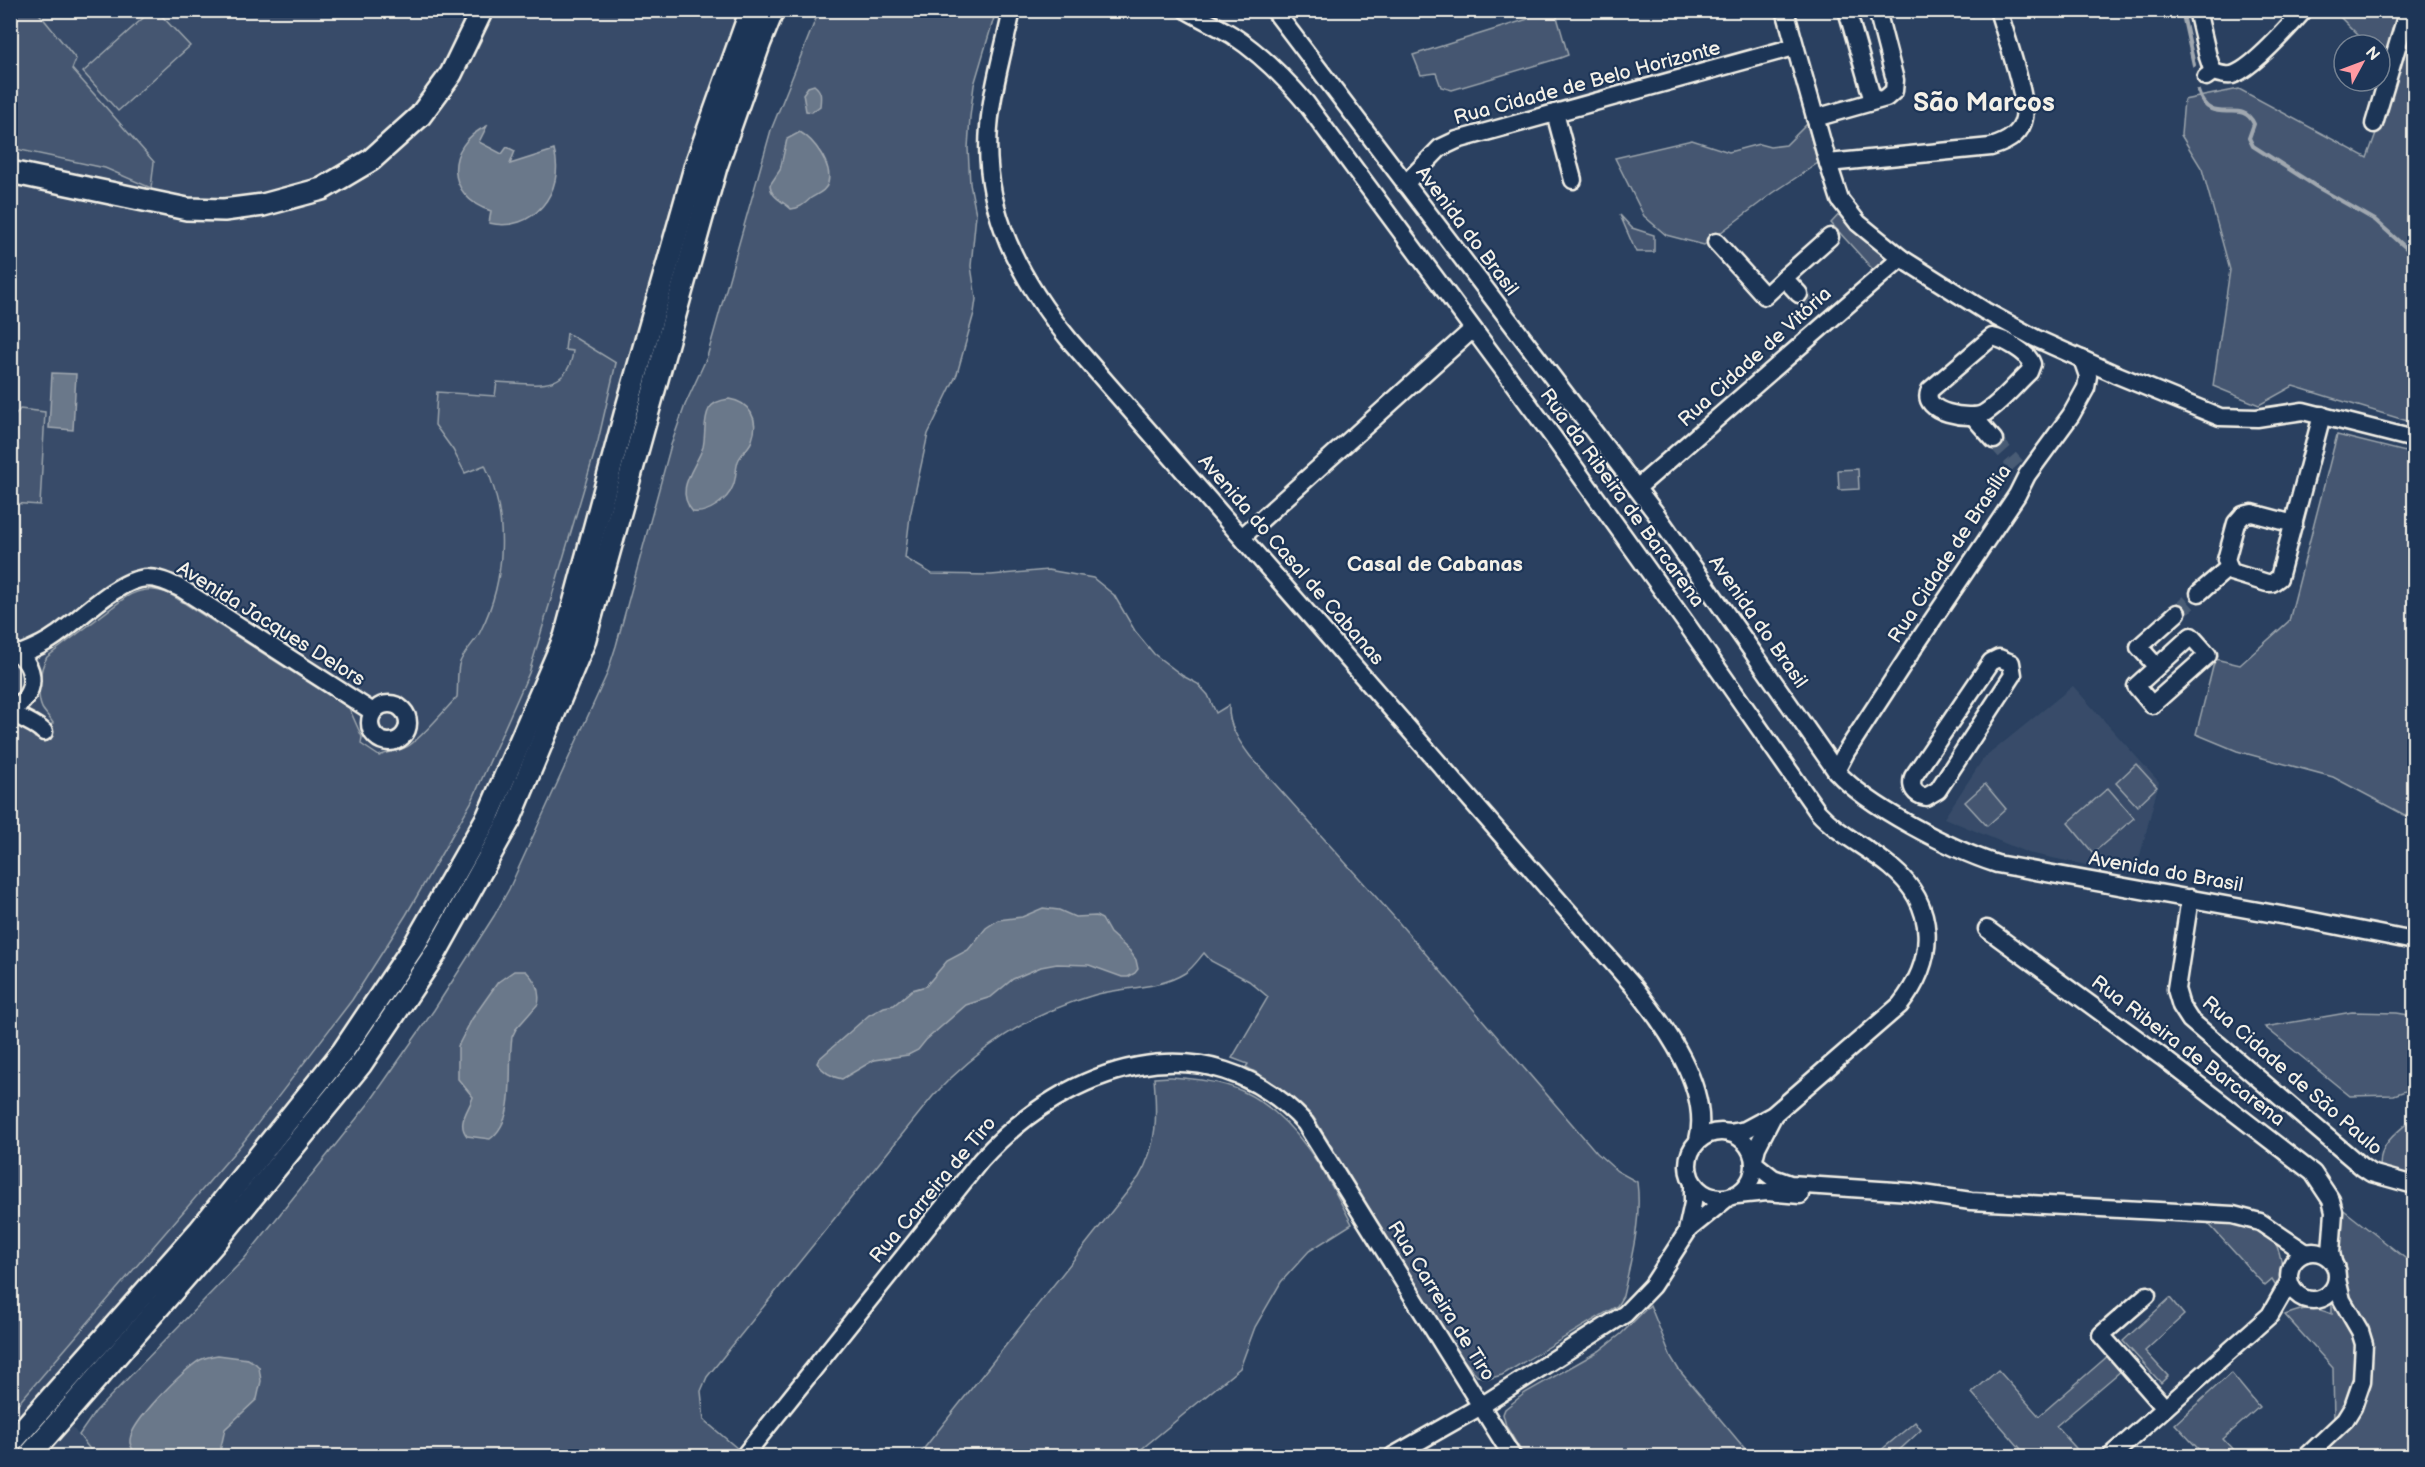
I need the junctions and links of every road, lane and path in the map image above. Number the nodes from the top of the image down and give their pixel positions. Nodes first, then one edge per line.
1 (482, 10) edge
2 (752, 10) edge
3 (773, 10) edge
4 (1012, 10) edge
5 (1186, 10) edge
6 (1274, 10) edge
7 (1785, 10) edge
8 (1847, 10) edge
9 (1877, 10) edge
10 (1998, 10) edge
11 (2197, 10) edge
12 (2304, 10) edge
13 (2408, 10) edge
14 (1794, 47) junction
15 (1873, 101) junction
16 (1555, 113) junction
17 (1815, 118) junction
18 (2374, 124) dead end
19 (1828, 163) junction
20 (10, 172) edge
21 (1573, 180) dead end
22 (1405, 184) junction
23 (1830, 237) dead end
24 (1716, 242) dead end
25 (1901, 258) junction
26 (1784, 278) junction
27 (1799, 294) tunnel mouth
28 (1472, 330) junction
29 (2082, 360) junction
30 (1973, 416) junction
31 (2322, 416) junction
32 (2415, 439) edge
33 (1994, 440) tunnel mouth
34 (1637, 488) junction
35 (2294, 524) junction
36 (1242, 537) junction
37 (2228, 568) junction
38 (2199, 593) tunnel mouth
39 (2177, 613) tunnel mouth
40 (56, 637) junction
41 (15, 652) edge
42 (2157, 667) dead end
43 (31, 670) junction
44 (28, 695) junction
45 (11, 710) edge
46 (373, 712) dead end
47 (1836, 771) junction
48 (1917, 794) junction
49 (1900, 818) junction
50 (2190, 898) junction
51 (1987, 929) dead end
52 (2415, 941) edge
53 (1693, 1088) junction
54 (1773, 1115) junction
55 (1727, 1133) junction
56 (1698, 1140) junction
57 (1754, 1161) junction
58 (1693, 1184) junction
59 (2415, 1185) edge
60 (1731, 1197) junction
61 (1971, 1201) junction
62 (2333, 1227) junction
63 (2271, 1228) junction
64 (1686, 1234) junction
65 (2309, 1252) junction
66 (2333, 1262) junction
67 (2289, 1276) junction
68 (2337, 1279) junction
69 (2147, 1295) dead end
70 (2312, 1300) junction
71 (2270, 1315) junction
72 (2355, 1323) junction
73 (1481, 1406) junction
74 (2165, 1408) junction
75 (10, 1444) edge
76 (29, 1456) edge
77 (744, 1456) edge
78 (1393, 1456) edge
79 (1512, 1456) edge
80 (2111, 1456) edge
81 (2307, 1456) edge

1 - 20 main road
2 - 75 main road
3 - 76 main road
4 - 36 street, Avenida do Casal de Cabanas
5 - 28 street, Rua da Ribeira de Barcarena
6 - 22 street, Avenida do Brasil
7 - 14 street
8 - 15 street
9 - 15 street
10 - 19 street
11 - 12 street
13 - 18 street
14 - 16 street, Rua Cidade de Belo Horizonte
14 - 17 street
15 - 17 street
16 - 21 street
16 - 22 street, Rua Cidade de Belo Horizonte
17 - 19 street
19 - 25 street
22 - 34 street, Avenida do Brasil
23 - 26 street
24 - 26 street
25 - 29 street
25 - 34 street, Rua Cidade de Vitória
26 - 27 street
28 - 36 street
28 - 54 street, Rua da Ribeira de Barcarena
29 - 31 street
29 - 47 street, Rua Cidade de Brasília
30 - 30 street
30 - 33 street
31 - 32 street
31 - 35 street
34 - 47 street, Avenida do Brasil
35 - 37 street
35 - 37 street
36 - 53 street, Avenida do Casal de Cabanas
37 - 38 street
39 - 42 street
40 - 41 street, Avenida Jacques Delors
40 - 43 street, Avenida Jacques Delors
40 - 46 street, Avenida Jacques Delors
41 - 43 street
43 - 44 street
44 - 45 street
44 - 45 street
47 - 49 street, Avenida do Brasil
48 - 48 street
48 - 49 street
49 - 50 street, Avenida do Brasil
50 - 52 street, Avenida do Brasil
50 - 59 street, Rua Cidade de São Paulo
51 - 62 street, Rua Ribeira de Barcarena
53 - 55 street, Avenida do Casal de Cabanas
53 - 56 street, Avenida do Casal de Cabanas
54 - 55 street
54 - 57 street
55 - 56 street
55 - 57 street, Avenida do Casal de Cabanas
56 - 58 street, Avenida do Casal de Cabanas
57 - 60 street, Avenida do Casal de Cabanas
57 - 61 street
58 - 60 street
58 - 64 street, Avenida do Casal de Cabanas
60 - 61 street
60 - 64 street, Avenida do Casal de Cabanas
61 - 63 street
62 - 65 street
62 - 66 street, Rua Ribeira de Barcarena
63 - 65 street
63 - 67 street
64 - 73 street, Avenida do Casal de Cabanas
65 - 66 street
65 - 67 street
66 - 68 street
67 - 70 street
67 - 71 street
68 - 70 street
68 - 72 street
69 - 74 street
70 - 71 street
70 - 72 street
71 - 74 street
72 - 81 street
73 - 77 street, Rua Carreira de Tiro
73 - 78 street, Avenida do Casal de Cabanas
73 - 79 street, Rua Carreira de Tiro
74 - 80 street

